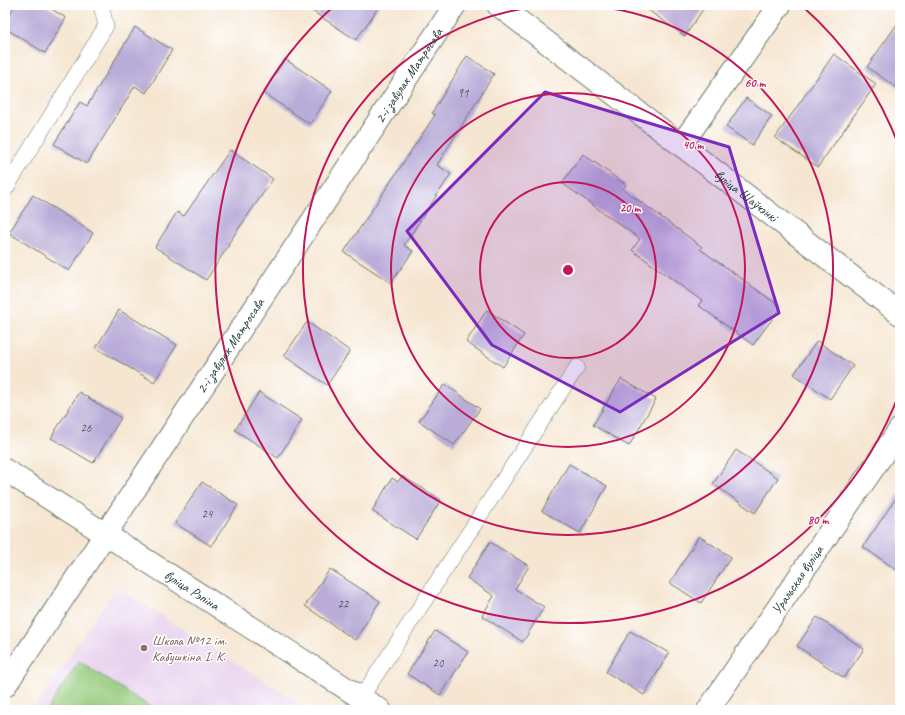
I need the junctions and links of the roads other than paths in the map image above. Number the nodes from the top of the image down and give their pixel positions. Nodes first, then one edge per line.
1 (101, 5) edge
2 (455, 5) edge
3 (498, 5) edge
4 (780, 5) edge
5 (681, 145) junction
6 (7, 181) edge
7 (900, 314) edge
8 (577, 366) dead end
9 (900, 429) edge
10 (5, 470) edge
11 (106, 534) junction
12 (5, 686) edge
13 (361, 698) junction
14 (380, 710) edge
15 (708, 710) edge

1 - 6 lane
2 - 11 street, 2-і завулак Матросава
3 - 5 street, вуліца Шаўчэнкі
4 - 5 street
5 - 7 street, вуліца Шаўчэнкі
8 - 13 lane
9 - 15 street, Уральская вуліца
10 - 11 street, вуліца Рэпіна
11 - 12 street, 2-і завулак Матросава
11 - 13 street, вуліца Рэпіна
13 - 14 street, вуліца Рэпіна

